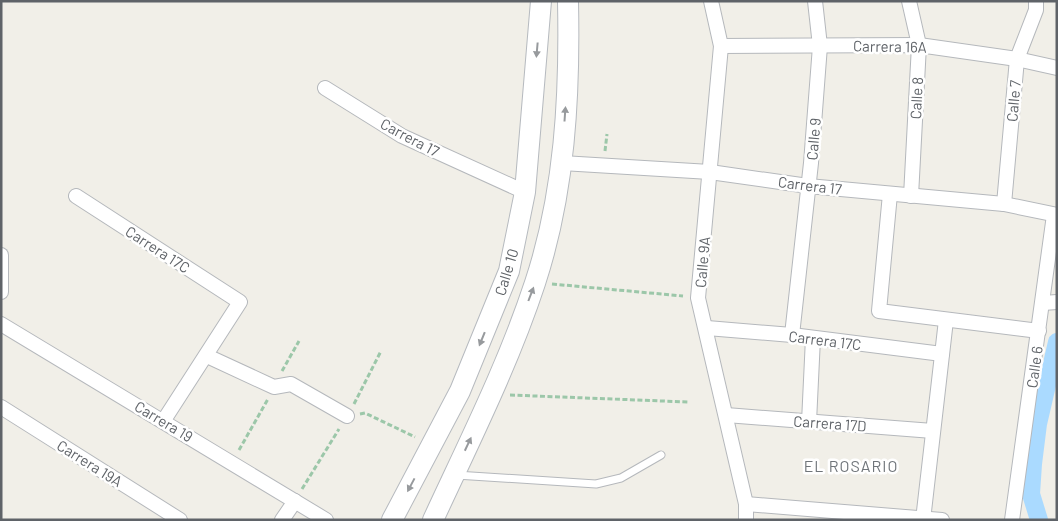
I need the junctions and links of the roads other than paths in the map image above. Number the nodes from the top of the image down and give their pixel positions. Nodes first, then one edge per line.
1 (540, 1) edge
2 (568, 1) edge
3 (711, 1) edge
4 (815, 1) edge
5 (909, 1) edge
6 (1036, 1) edge
7 (919, 45) junction
8 (721, 46) junction
9 (820, 46) junction
10 (1017, 59) junction
11 (1057, 68) edge
12 (325, 88) dead end
13 (562, 163) junction
14 (710, 172) junction
15 (808, 186) junction
16 (525, 192) junction
17 (890, 194) junction
18 (76, 196) dead end
19 (911, 196) junction
20 (1004, 204) junction
21 (1055, 215) edge
22 (1, 255) edge
23 (1, 292) edge
24 (1050, 303) edge
25 (946, 320) junction
26 (1, 324) edge
27 (707, 328) junction
28 (1039, 331) junction
29 (792, 335) junction
30 (813, 338) junction
31 (942, 354) junction
32 (207, 356) junction
33 (1, 407) edge
34 (726, 415) junction
35 (347, 416) road end
36 (164, 420) junction
37 (809, 422) junction
38 (933, 431) junction
39 (661, 455) dead end
40 (454, 475) junction
41 (295, 501) junction
42 (746, 504) junction
43 (923, 519) edge
44 (180, 520) edge
45 (282, 520) edge
46 (326, 520) edge
47 (392, 520) edge
48 (433, 520) edge
49 (746, 520) edge
50 (942, 520) edge
51 (1012, 520) edge

1 -> 16 main road, Calle 10
13 -> 2 main road, Calle 10
3 - 8 street, Calle 9A
4 - 9 street, Calle 9
5 - 7 street, Calle 8
6 - 10 street, Calle 7
7 - 9 street, Carrera 16A
7 - 10 street, Carrera 16A
7 - 19 street, Calle 8
8 - 9 street, Carrera 16A
8 - 14 street, Calle 9A
9 - 15 street, Calle 9
10 - 11 street, Carrera 16A
10 - 20 street, Calle 7
12 - 16 street, Carrera 17
13 - 14 street, Carrera 17
40 -> 13 main road, Calle 10
14 - 15 street, Carrera 17
14 - 27 street, Calle 9A
15 - 17 street, Carrera 17
15 - 29 street, Calle 9
16 -> 47 main road, Calle 10
17 - 19 street, Carrera 17
17 - 25 street
18 - 32 street, Carrera 17C
19 - 20 street, Carrera 17
20 - 21 street, Carrera 17
21 - 24 street, Calle 6
22 - 23 street
24 - 28 street, Calle 6
25 - 28 street
25 - 31 street
26 - 36 street, Carrera 19
27 - 29 street, Carrera 17C
27 - 34 street, Calle 9A
28 - 51 street, Calle 6
29 - 30 street, Carrera 17C
30 - 31 street, Carrera 17C
30 - 37 street
31 - 38 street
32 - 35 street
32 - 36 street
33 - 44 street, Carrera 19A
34 - 37 street, Carrera 17D
34 - 42 street, Calle 9A
36 - 41 street, Carrera 19
37 - 38 street, Carrera 17D
38 - 43 street
39 - 40 lane
40 - 48 main road, Calle 10
41 - 45 street
41 - 46 street, Carrera 19
42 - 43 street
42 - 49 street, Calle 9A
43 - 50 street

